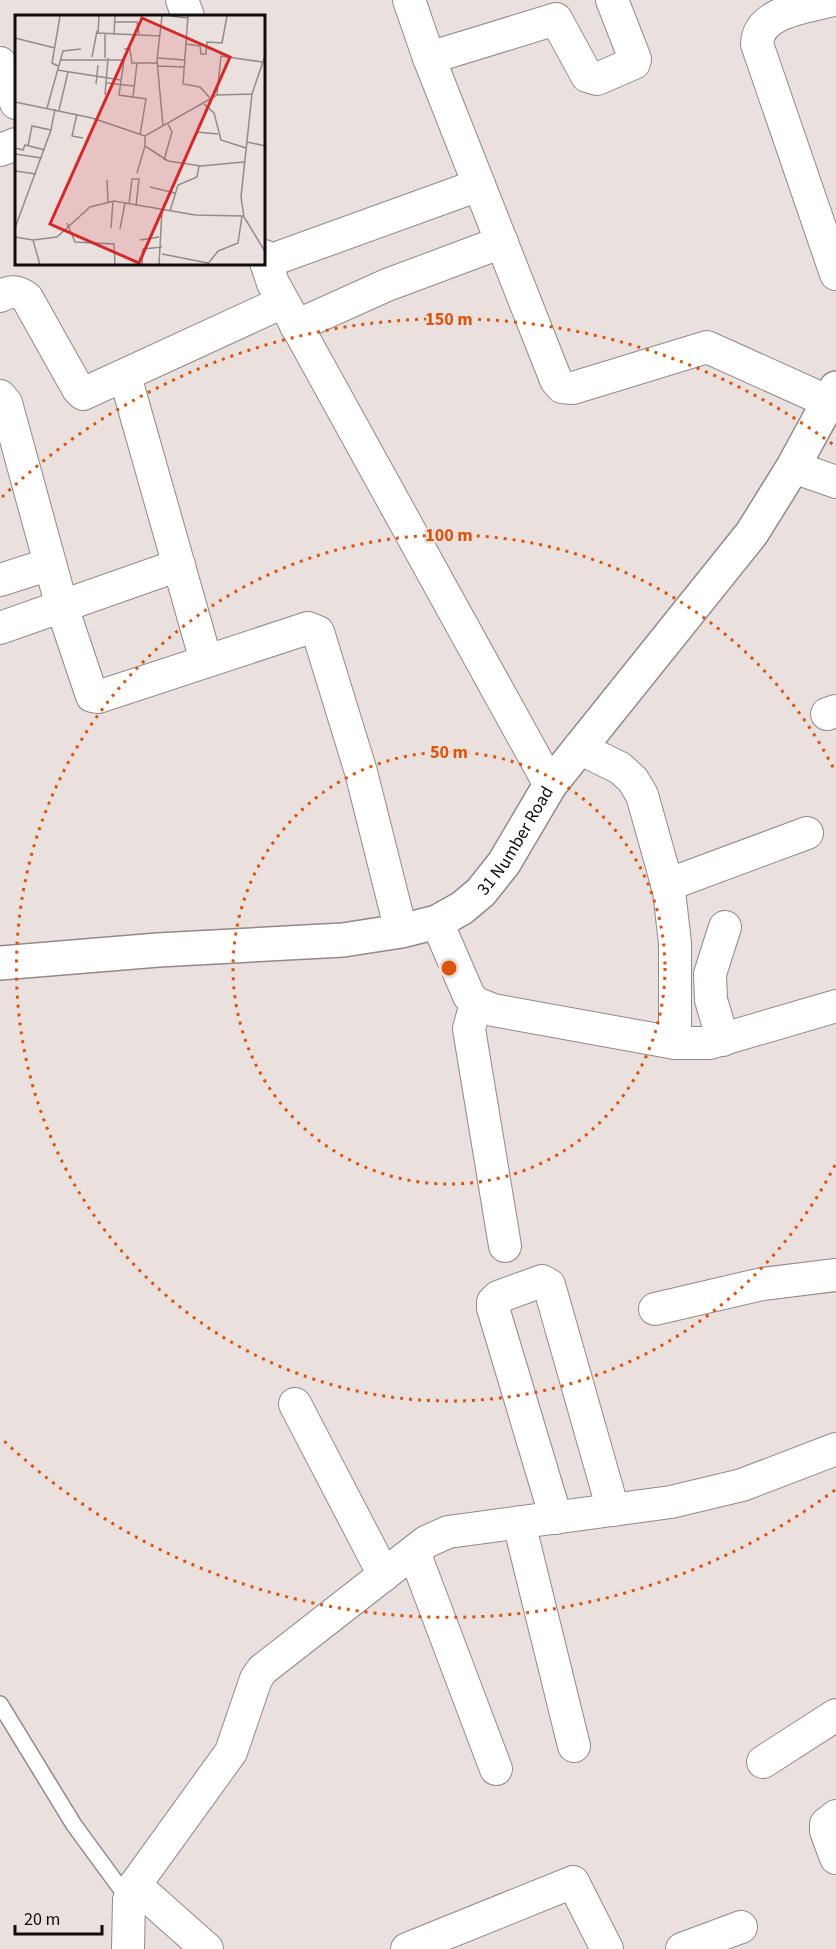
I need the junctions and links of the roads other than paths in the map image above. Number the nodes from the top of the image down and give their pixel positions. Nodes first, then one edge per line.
1 (182, 0) edge
2 (410, 0) edge
3 (612, 0) edge
4 (833, 0) edge
5 (188, 15) edge
6 (429, 58) junction
7 (0, 63) edge
8 (15, 100) edge
9 (15, 144) edge
10 (0, 150) edge
11 (479, 185) junction
12 (501, 242) junction
13 (266, 259) edge
14 (266, 262) edge
15 (836, 274) edge
16 (0, 296) edge
17 (290, 314) junction
18 (125, 376) junction
19 (832, 395) edge
20 (0, 396) edge
21 (793, 467) junction
22 (836, 482) edge
23 (50, 564) junction
24 (178, 565) junction
25 (0, 580) edge
26 (62, 607) junction
27 (0, 628) edge
28 (206, 661) junction
29 (579, 748) junction
30 (550, 785) junction
31 (807, 833) dead end
32 (667, 885) junction
33 (437, 922) junction
34 (725, 927) dead end
35 (401, 931) junction
36 (0, 963) edge
37 (476, 1003) junction
38 (836, 1006) edge
39 (723, 1040) junction
40 (675, 1043) junction
41 (505, 1246) dead end
42 (836, 1275) edge
43 (655, 1309) dead end
44 (295, 1404) dead end
45 (836, 1449) edge
46 (613, 1510) junction
47 (556, 1518) junction
48 (519, 1523) junction
49 (414, 1552) junction
50 (384, 1575) junction
51 (0, 1704) edge
52 (836, 1715) edge
53 (574, 1746) dead end
54 (763, 1762) dead end
55 (496, 1770) dead end
56 (836, 1816) edge
57 (836, 1858) edge
58 (132, 1893) junction
59 (741, 1927) dead end
60 (128, 1949) edge
61 (207, 1949) edge
62 (407, 1949) edge
63 (607, 1949) edge
64 (682, 1949) edge

1 - 5 street
2 - 6 street
3 - 6 street
4 - 15 street
6 - 11 street
7 - 8 street
9 - 10 street
11 - 12 street
11 - 13 street
12 - 17 street
12 - 19 street
14 - 17 street
16 - 18 street
17 - 18 street
17 - 30 street
18 - 24 street
19 - 21 main road, 31 Number Road
20 - 23 street
21 - 22 street
21 - 29 main road, 31 Number Road
23 - 25 street
23 - 26 street
24 - 26 street
24 - 28 street
26 - 27 street
26 - 28 street
28 - 35 street
29 - 30 main road, 31 Number Road
29 - 32 street
30 - 33 main road, 31 Number Road
31 - 32 street
32 - 40 street
33 - 35 main road, 31 Number Road
33 - 37 street
34 - 39 street
35 - 36 main road, 31 Number Road
37 - 40 street
37 - 41 street
38 - 39 street
39 - 40 street
42 - 43 street
44 - 50 street
45 - 46 street
46 - 47 street
46 - 47 street
47 - 48 street
48 - 49 street
48 - 53 street
49 - 50 street
49 - 55 street
50 - 58 street
51 - 58 lane
52 - 54 street
56 - 57 street
58 - 60 street
58 - 61 street
59 - 64 street
62 - 63 street

